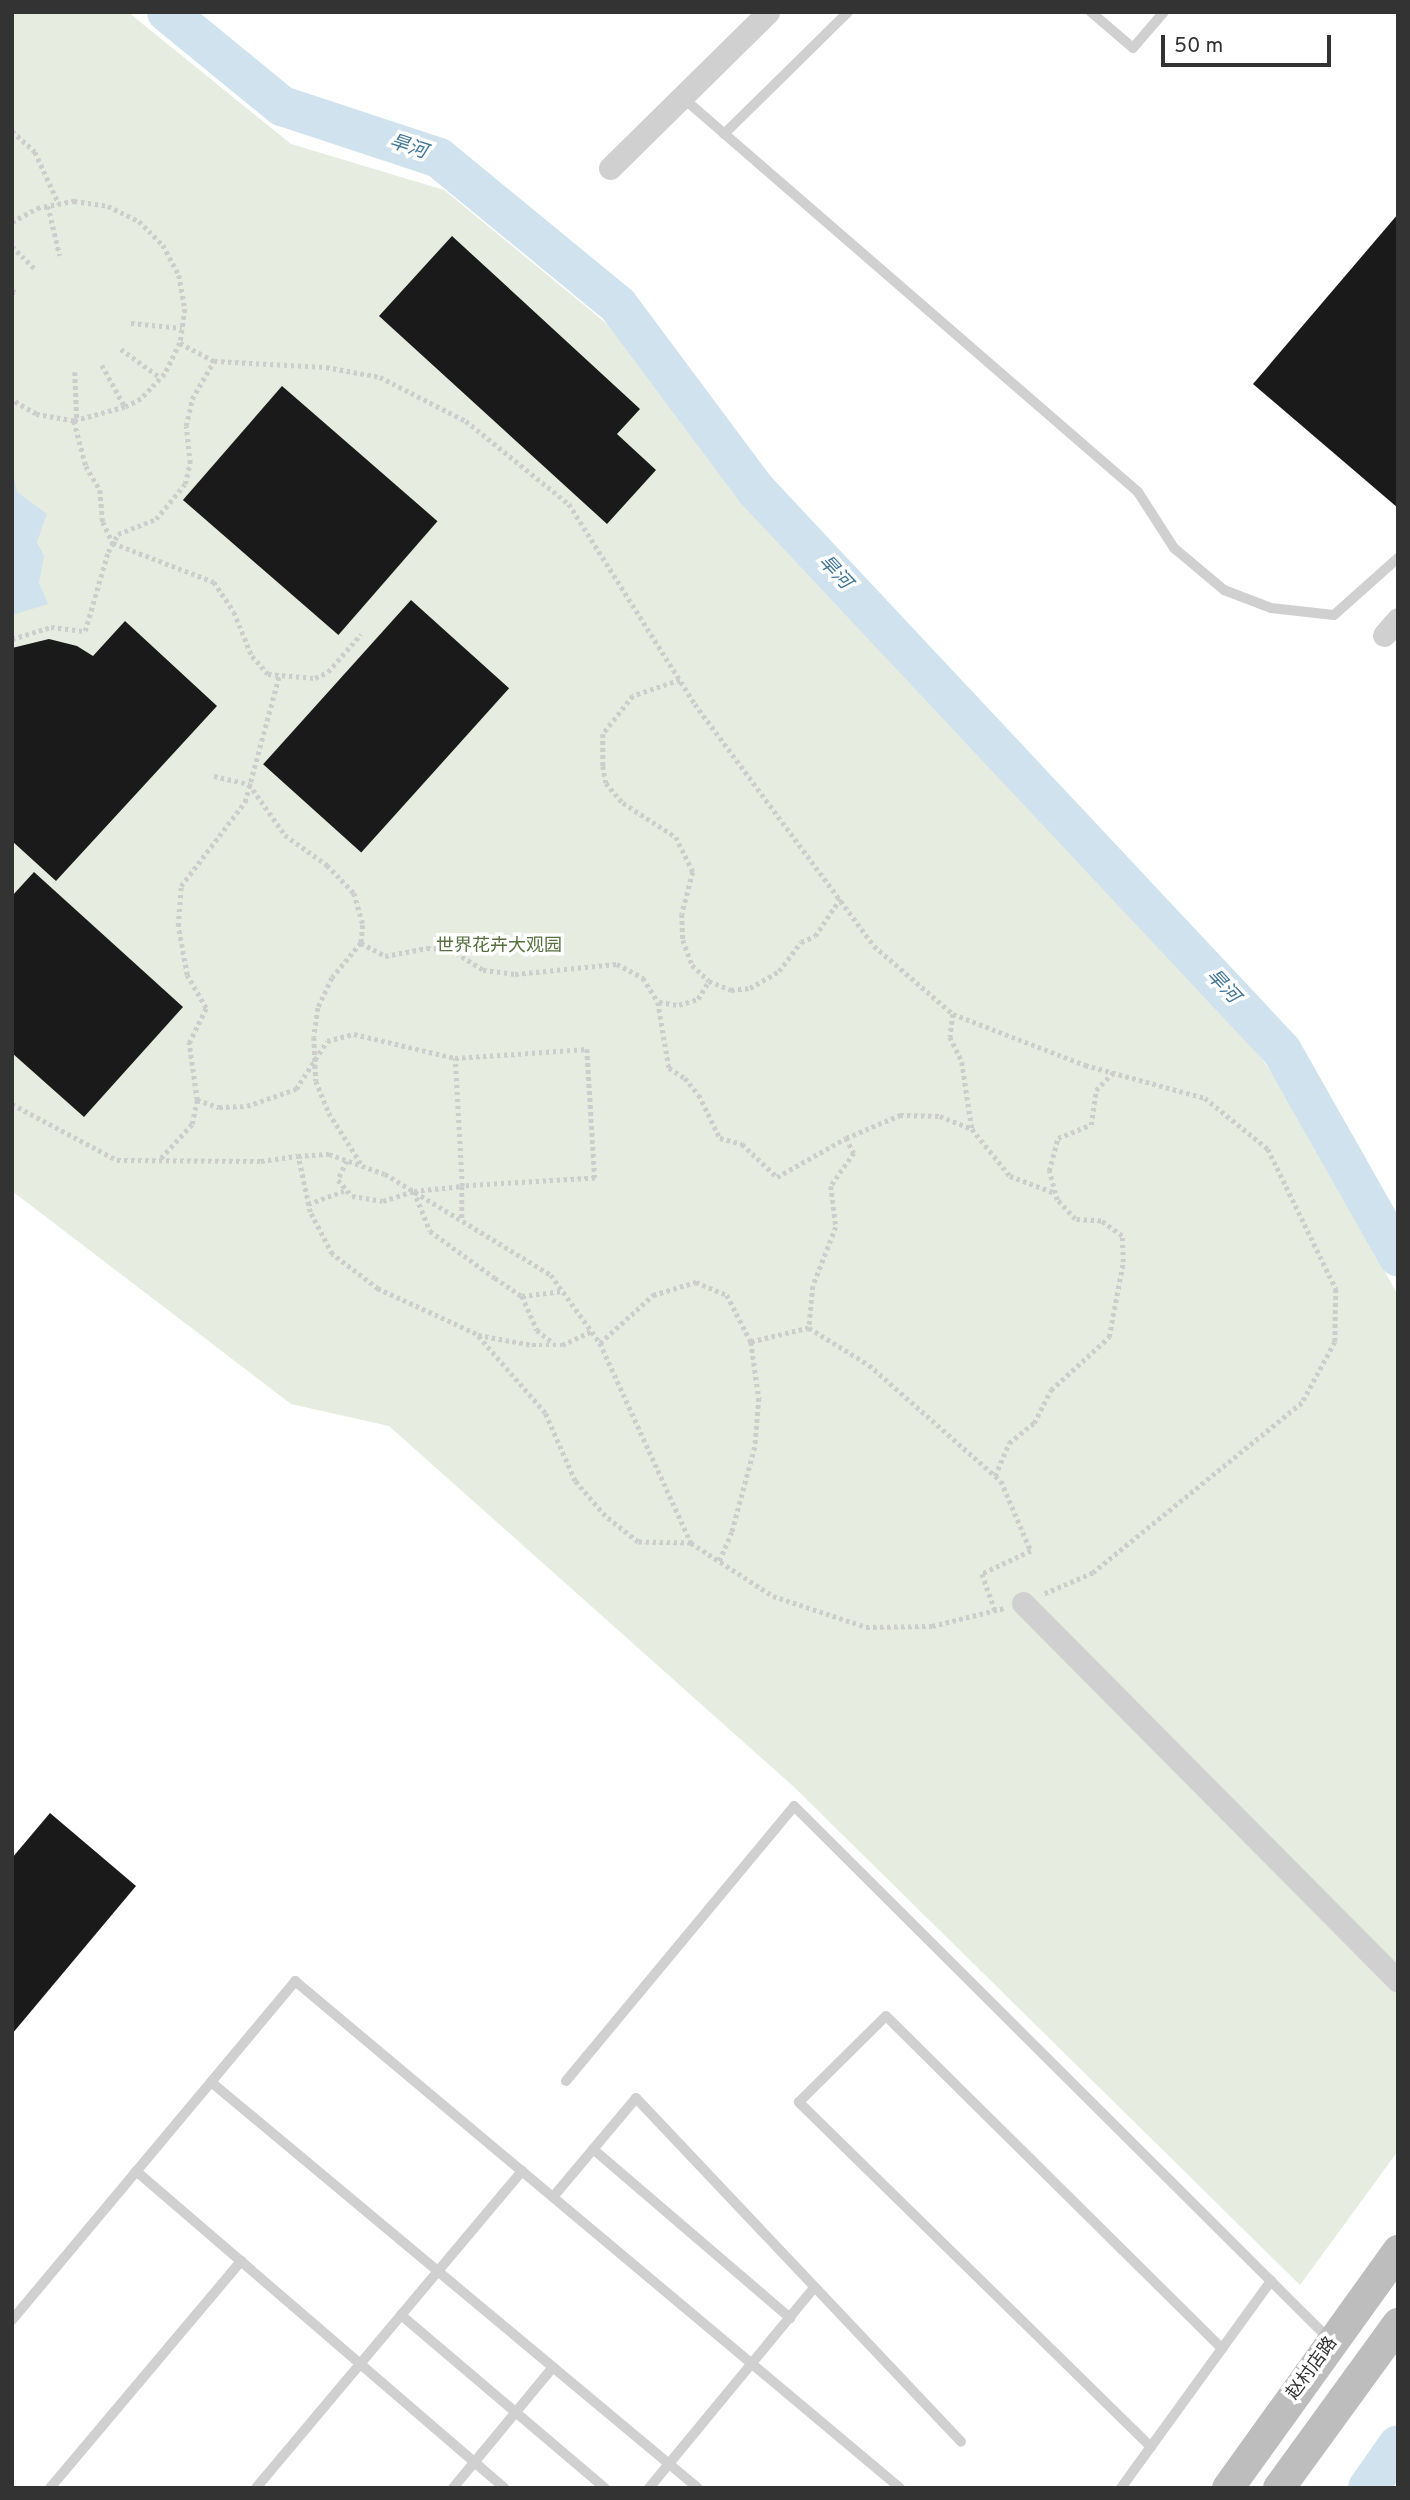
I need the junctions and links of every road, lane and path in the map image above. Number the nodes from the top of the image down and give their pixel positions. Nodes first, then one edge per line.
1 (768, 12) edge
2 (848, 12) edge
3 (1091, 12) edge
4 (1164, 12) edge
5 (682, 97) junction
6 (12, 131) edge
7 (724, 134) junction
8 (610, 168) dead end
9 (59, 204) junction
10 (48, 206) junction
11 (12, 222) edge
12 (12, 246) edge
13 (60, 256) dead end
14 (35, 269) dead end
15 (131, 323) dead end
16 (182, 328) junction
17 (180, 343) junction
18 (121, 349) dead end
19 (214, 361) junction
20 (102, 365) dead end
21 (75, 372) dead end
22 (161, 378) junction
23 (12, 400) edge
24 (125, 408) junction
25 (75, 421) junction
26 (113, 543) junction
27 (1398, 558) edge
28 (361, 634) dead end
29 (12, 639) edge
30 (279, 676) junction
31 (680, 680) junction
32 (214, 776) dead end
33 (250, 784) junction
34 (839, 899) junction
35 (361, 943) junction
36 (709, 981) junction
37 (658, 1002) junction
38 (953, 1014) junction
39 (455, 1058) junction
40 (315, 1059) junction
41 (1114, 1073) junction
42 (197, 1100) junction
43 (12, 1104) edge
44 (972, 1129) junction
45 (846, 1138) junction
46 (298, 1156) junction
47 (159, 1160) junction
48 (347, 1160) junction
49 (362, 1166) junction
50 (463, 1186) junction
51 (345, 1191) junction
52 (414, 1191) junction
53 (1055, 1193) junction
54 (308, 1204) junction
55 (461, 1220) junction
56 (563, 1291) junction
57 (522, 1296) junction
58 (809, 1328) junction
59 (592, 1331) junction
60 (476, 1334) junction
61 (751, 1342) junction
62 (600, 1343) junction
63 (555, 1345) junction
64 (995, 1476) junction
65 (691, 1543) junction
66 (719, 1562) junction
67 (1023, 1603) junction
68 (995, 1610) junction
69 (1398, 1980) edge
70 (566, 2081) dead end
71 (211, 2082) junction
72 (593, 2149) junction
73 (136, 2171) junction
74 (522, 2171) junction
75 (553, 2197) junction
76 (1398, 2250) edge
77 (241, 2261) junction
78 (438, 2271) junction
79 (1271, 2281) junction
80 (814, 2288) junction
81 (401, 2315) junction
82 (790, 2318) junction
83 (12, 2320) edge
84 (1398, 2324) edge
85 (1332, 2342) junction
86 (1222, 2349) junction
87 (752, 2363) junction
88 (360, 2364) junction
89 (553, 2367) junction
90 (517, 2412) junction
91 (961, 2442) dead end
92 (1151, 2447) junction
93 (475, 2462) junction
94 (669, 2463) junction
95 (50, 2488) edge
96 (256, 2488) edge
97 (453, 2488) edge
98 (505, 2488) edge
99 (605, 2488) edge
100 (649, 2488) edge
101 (698, 2488) edge
102 (900, 2488) edge
103 (1121, 2488) edge
104 (1228, 2488) edge
105 (1279, 2488) edge

1 - 5 street
2 - 7 lane
3 - 4 lane
5 - 7 lane
5 - 8 street
6 - 9 path
7 - 27 lane
9 - 10 path
9 - 16 path
10 - 11 path
10 - 13 path
12 - 14 path
15 - 16 path
16 - 17 path
17 - 19 path
17 - 22 path
18 - 22 path
19 - 26 path
19 - 31 path
20 - 24 path
21 - 25 path
22 - 24 path
23 - 25 path
24 - 25 path
25 - 26 path
26 - 29 path
26 - 30 path
28 - 30 path
30 - 33 path
31 - 34 path
31 - 36 path
32 - 33 path
33 - 35 path
33 - 42 path
34 - 36 path
34 - 38 path
35 - 37 path
35 - 40 path
36 - 37 path
37 - 45 path
38 - 41 path
38 - 44 path
39 - 40 path
39 - 50 path
39 - 50 path
40 - 42 path
40 - 49 path
41 - 53 path
41 - 67 path
42 - 47 path
43 - 47 path
44 - 45 path
44 - 53 path
45 - 58 path
46 - 47 path
46 - 48 path
46 - 54 path
48 - 49 path
48 - 51 path
49 - 52 path
50 - 52 path
50 - 55 path
51 - 52 path
51 - 54 path
52 - 55 path
52 - 57 path
53 - 64 path
54 - 60 path
55 - 56 path
56 - 57 path
56 - 59 path
57 - 63 path
58 - 61 path
58 - 64 path
59 - 62 path
59 - 63 path
60 - 63 path
60 - 65 path
61 - 62 path
61 - 66 path
62 - 65 path
64 - 68 path
65 - 66 path
66 - 68 path
67 - 68 path
67 - 69 street
70 - 79 lane
71 - 73 lane
71 - 74 lane
71 - 78 lane
72 - 75 lane
72 - 80 lane
72 - 82 lane
73 - 77 lane
73 - 83 lane
74 - 75 lane
74 - 78 lane
75 - 87 lane
76 - 85 main road, 赵村店路
77 - 88 lane
77 - 95 lane
78 - 81 lane
78 - 89 lane
79 - 85 lane
79 - 86 lane
80 - 82 lane
80 - 91 lane
81 - 88 lane
81 - 90 lane
82 - 87 lane
84 - 105 main road
85 - 104 main road, 赵村店路
86 - 92 lane
86 - 92 lane
87 - 94 lane
87 - 102 lane
88 - 93 lane
88 - 96 lane
89 - 90 lane
89 - 94 lane
90 - 93 lane
90 - 99 lane
92 - 103 lane
93 - 97 lane
93 - 98 lane
94 - 100 lane
94 - 101 lane

